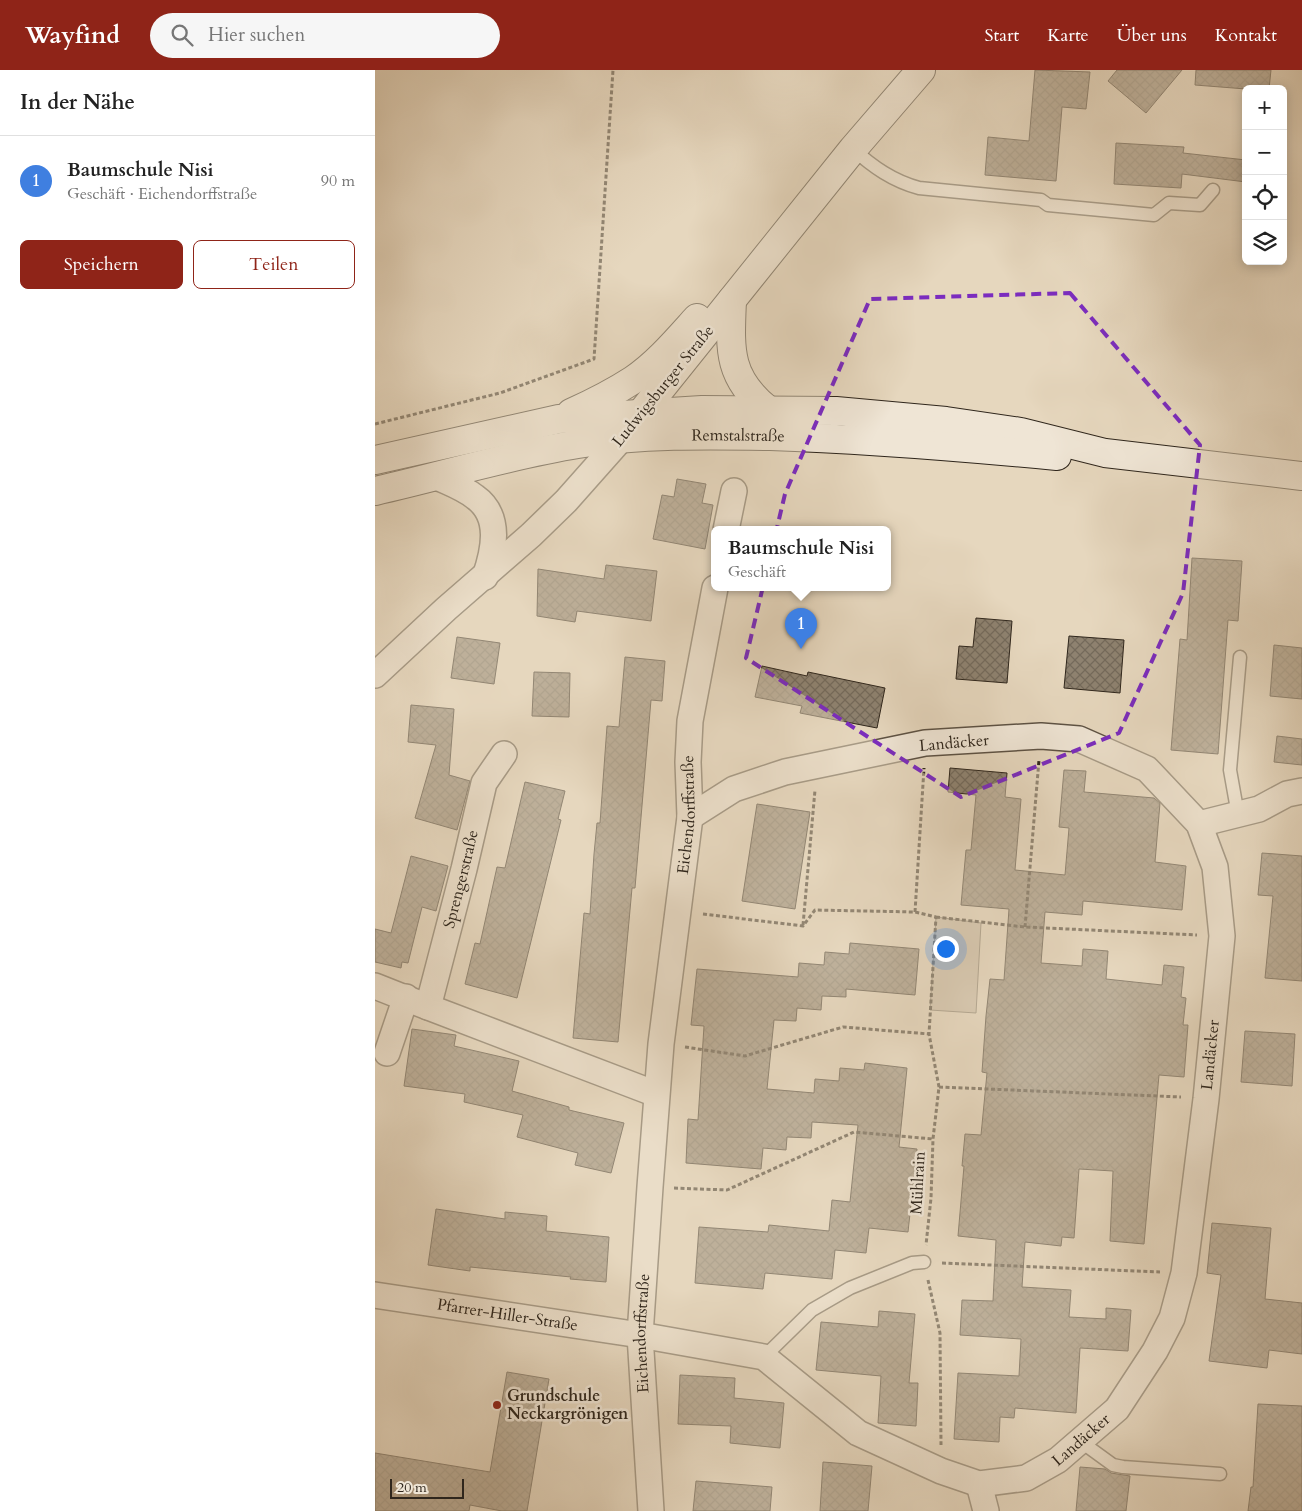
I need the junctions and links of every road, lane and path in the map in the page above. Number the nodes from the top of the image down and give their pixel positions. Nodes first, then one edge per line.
1 (613, 70) edge
2 (921, 70) edge
3 (853, 149) junction
4 (1213, 190) dead end
5 (732, 300) junction
6 (768, 410) junction
7 (641, 413) junction
8 (559, 419) junction
9 (375, 424) edge
10 (621, 439) junction
11 (1105, 453) junction
12 (375, 460) edge
13 (1302, 476) edge
14 (437, 477) junction
15 (375, 491) edge
16 (733, 491) dead end
17 (727, 526) edge
18 (485, 577) junction
19 (714, 591) edge
20 (1240, 657) dead end
21 (375, 675) edge
22 (1041, 736) junction
23 (925, 744) junction
24 (503, 754) dead end
25 (817, 767) junction
26 (1302, 791) edge
27 (1238, 814) junction
28 (690, 816) junction
29 (1199, 824) junction
30 (679, 911) junction
31 (915, 912) junction
32 (936, 917) junction
33 (803, 926) junction
34 (1025, 927) junction
35 (1222, 936) junction
36 (375, 986) edge
37 (417, 1002) junction
38 (929, 1034) junction
39 (661, 1044) junction
40 (387, 1053) dead end
41 (939, 1087) junction
42 (656, 1094) junction
43 (1206, 1099) junction
44 (933, 1139) junction
45 (650, 1187) junction
46 (924, 1262) junction
47 (1184, 1273) junction
48 (375, 1295) edge
49 (640, 1335) junction
50 (764, 1357) junction
51 (1080, 1441) junction
52 (941, 1471) junction
53 (1220, 1474) dead end
54 (979, 1484) junction
55 (651, 1511) edge
56 (986, 1511) edge

1 - 9 path
2 - 3 main road, Ludwigsburger Straße
3 - 4 lane
3 - 5 main road, Ludwigsburger Straße
5 - 6 main road
5 - 7 main road, Ludwigsburger Straße
5 - 8 main road
6 - 7 main road
6 - 11 main road
7 - 8 main road
7 - 10 main road, Ludwigsburger Straße
8 - 12 main road
10 - 11 main road, Remstalstraße
10 - 14 main road, Remstalstraße
10 - 18 street, Ludwigsburger Straße
11 - 13 main road
14 - 15 main road, Remstalstraße
14 - 18 street
16 - 17 street
18 - 21 street, Ludwigsburger Straße
19 - 28 street, Eichendorffstraße
20 - 27 lane
22 - 23 street, Landäcker
22 - 29 street, Landäcker
22 - 34 path
23 - 25 street, Landäcker
23 - 31 path
24 - 37 street, Sprengerstraße
25 - 28 street, Landäcker
25 - 33 path
26 - 27 street
27 - 29 street
28 - 30 street, Eichendorffstraße
29 - 35 street, Landäcker
30 - 33 path
30 - 39 street, Eichendorffstraße
31 - 32 path
31 - 33 path
32 - 34 path
32 - 38 path, Mühlrain
34 - 35 path
35 - 43 street, Landäcker
36 - 37 street
37 - 40 street, Sprengerstraße
37 - 42 street
38 - 39 path
38 - 41 path, Mühlrain
39 - 42 street, Eichendorffstraße
41 - 43 path
41 - 44 path, Mühlrain
42 - 45 street, Eichendorffstraße
43 - 47 street, Landäcker
44 - 45 path
44 - 46 path, Mühlrain
45 - 49 street, Eichendorffstraße
46 - 47 path
46 - 50 lane
46 - 52 path, Mühlrain
47 - 51 street, Landäcker
48 - 49 street, Pfarrer-Hiller-Straße
49 - 50 street, Landäcker
49 - 55 street, Eichendorffstraße
50 - 52 street, Landäcker
51 - 53 lane
51 - 54 street, Landäcker
52 - 54 street, Landäcker
54 - 56 street

